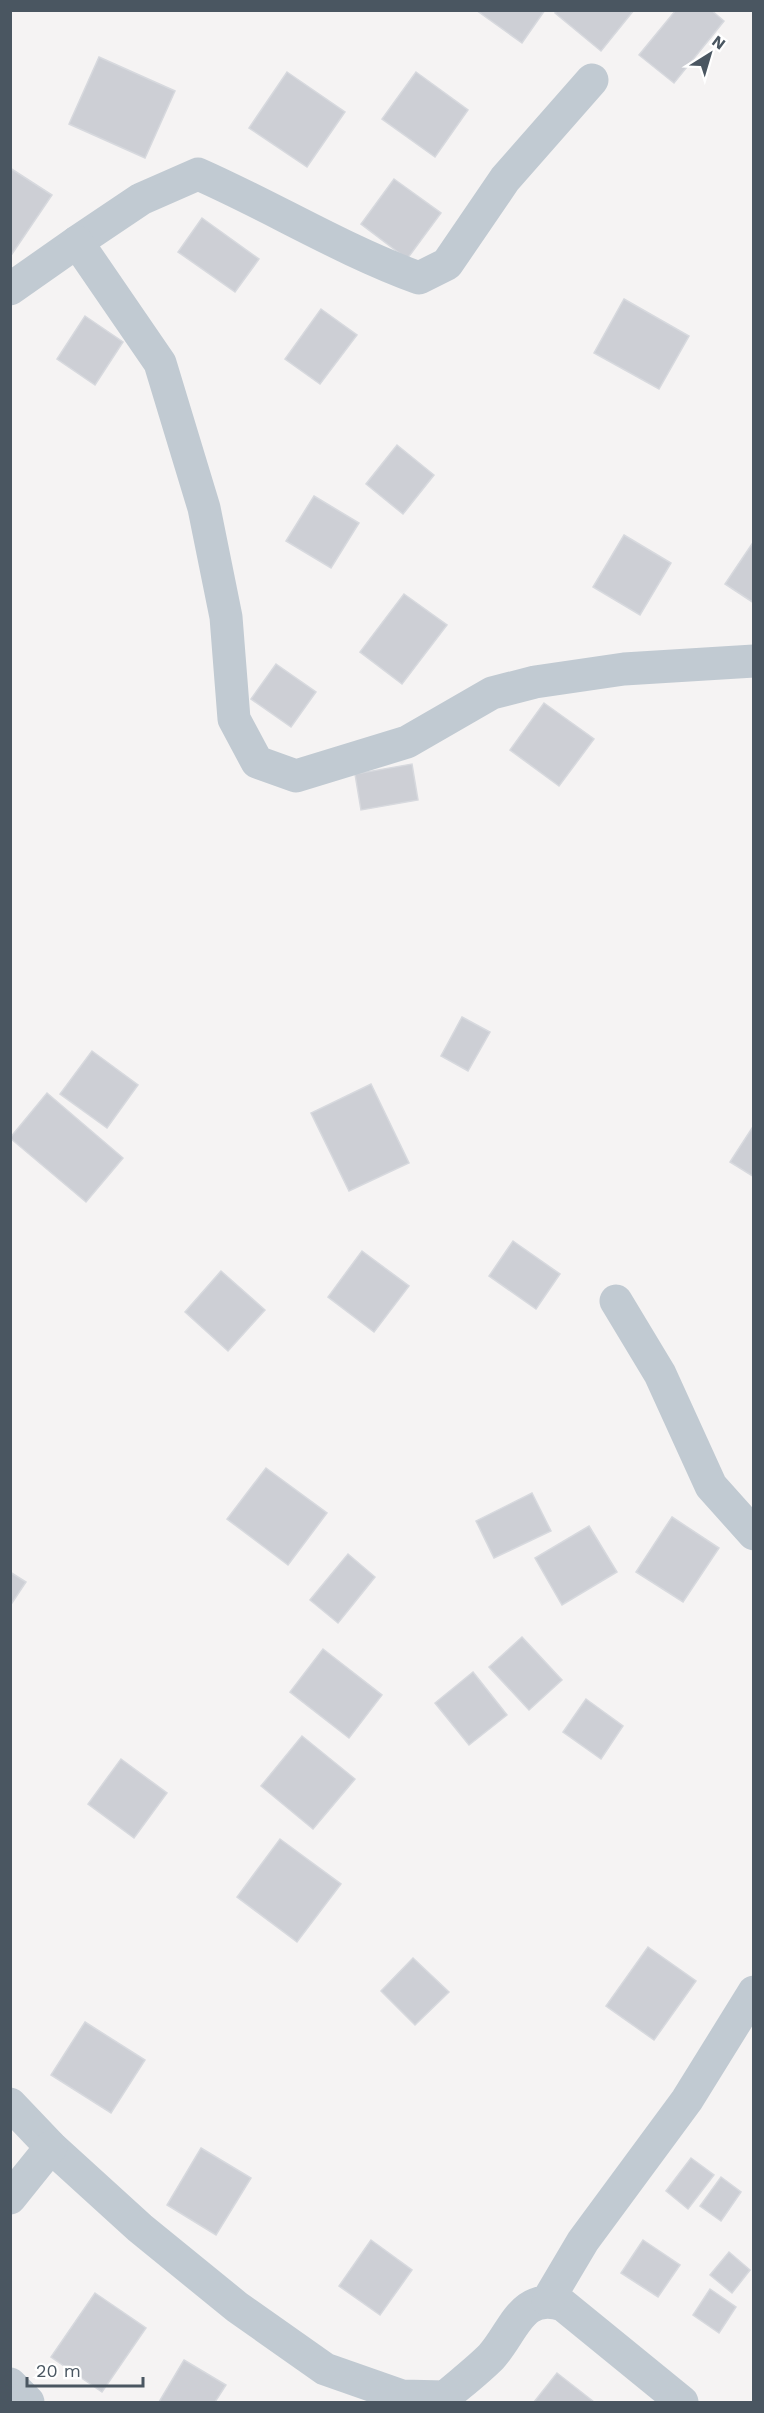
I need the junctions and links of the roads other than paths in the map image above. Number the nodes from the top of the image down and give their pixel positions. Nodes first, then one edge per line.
1 (592, 80) dead end
2 (76, 242) junction
3 (10, 289) edge
4 (753, 661) edge
5 (616, 1301) dead end
6 (753, 1534) edge
7 (753, 1992) edge
8 (10, 2104) edge
9 (51, 2147) junction
10 (10, 2198) edge
11 (548, 2300) junction
12 (10, 2384) edge
13 (28, 2403) edge
14 (682, 2403) edge

1 - 2 street
2 - 3 street
2 - 4 street
5 - 6 street
7 - 11 street
8 - 9 street
9 - 10 street
9 - 11 street
11 - 14 street
12 - 13 street

